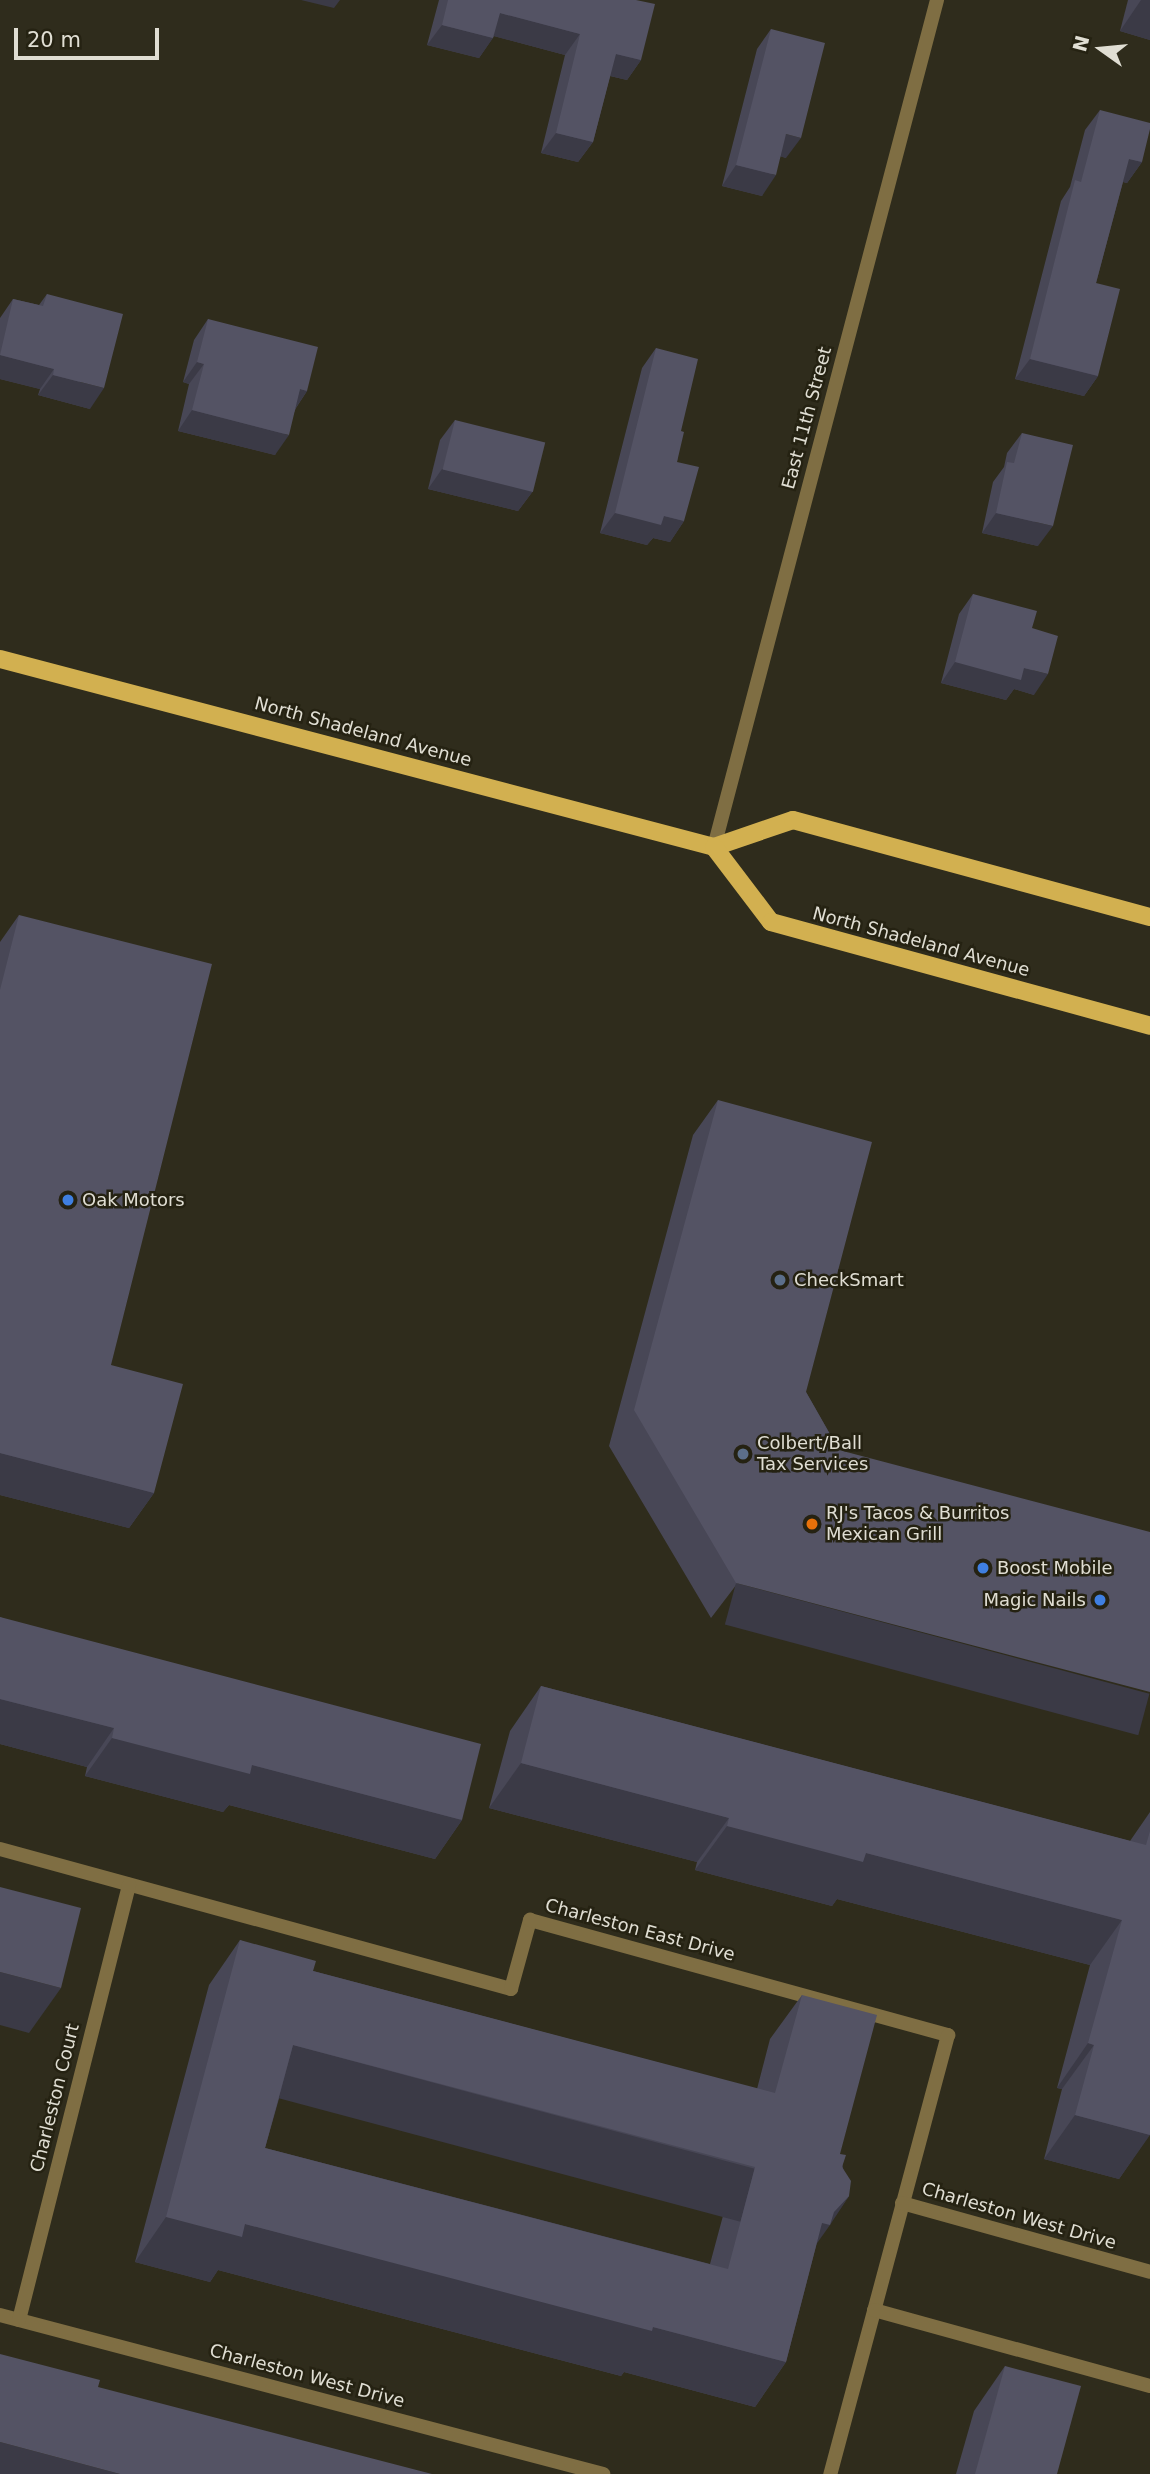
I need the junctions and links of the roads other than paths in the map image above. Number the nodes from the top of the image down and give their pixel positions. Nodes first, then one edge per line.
1 (937, 0) edge
2 (0, 659) edge
3 (714, 847) junction
4 (1150, 917) edge
5 (1150, 1026) edge
6 (0, 1849) edge
7 (129, 1885) junction
8 (902, 2203) junction
9 (1150, 2272) edge
10 (874, 2310) junction
11 (0, 2315) edge
12 (19, 2320) junction
13 (1150, 2386) edge
14 (603, 2474) edge
15 (830, 2474) edge

1 - 3 street, East 11th Street
2 - 3 main road, North Shadeland Avenue
3 - 4 main road
3 - 5 main road, North Shadeland Avenue
6 - 7 street, Charleston East Drive
7 - 8 street, Charleston East Drive
7 - 12 street, Charleston Court
8 - 9 street, Charleston West Drive
8 - 10 street, Charleston West Drive
10 - 13 street
10 - 15 street, Charleston West Drive
11 - 12 street, Charleston West Drive
12 - 14 street, Charleston West Drive

